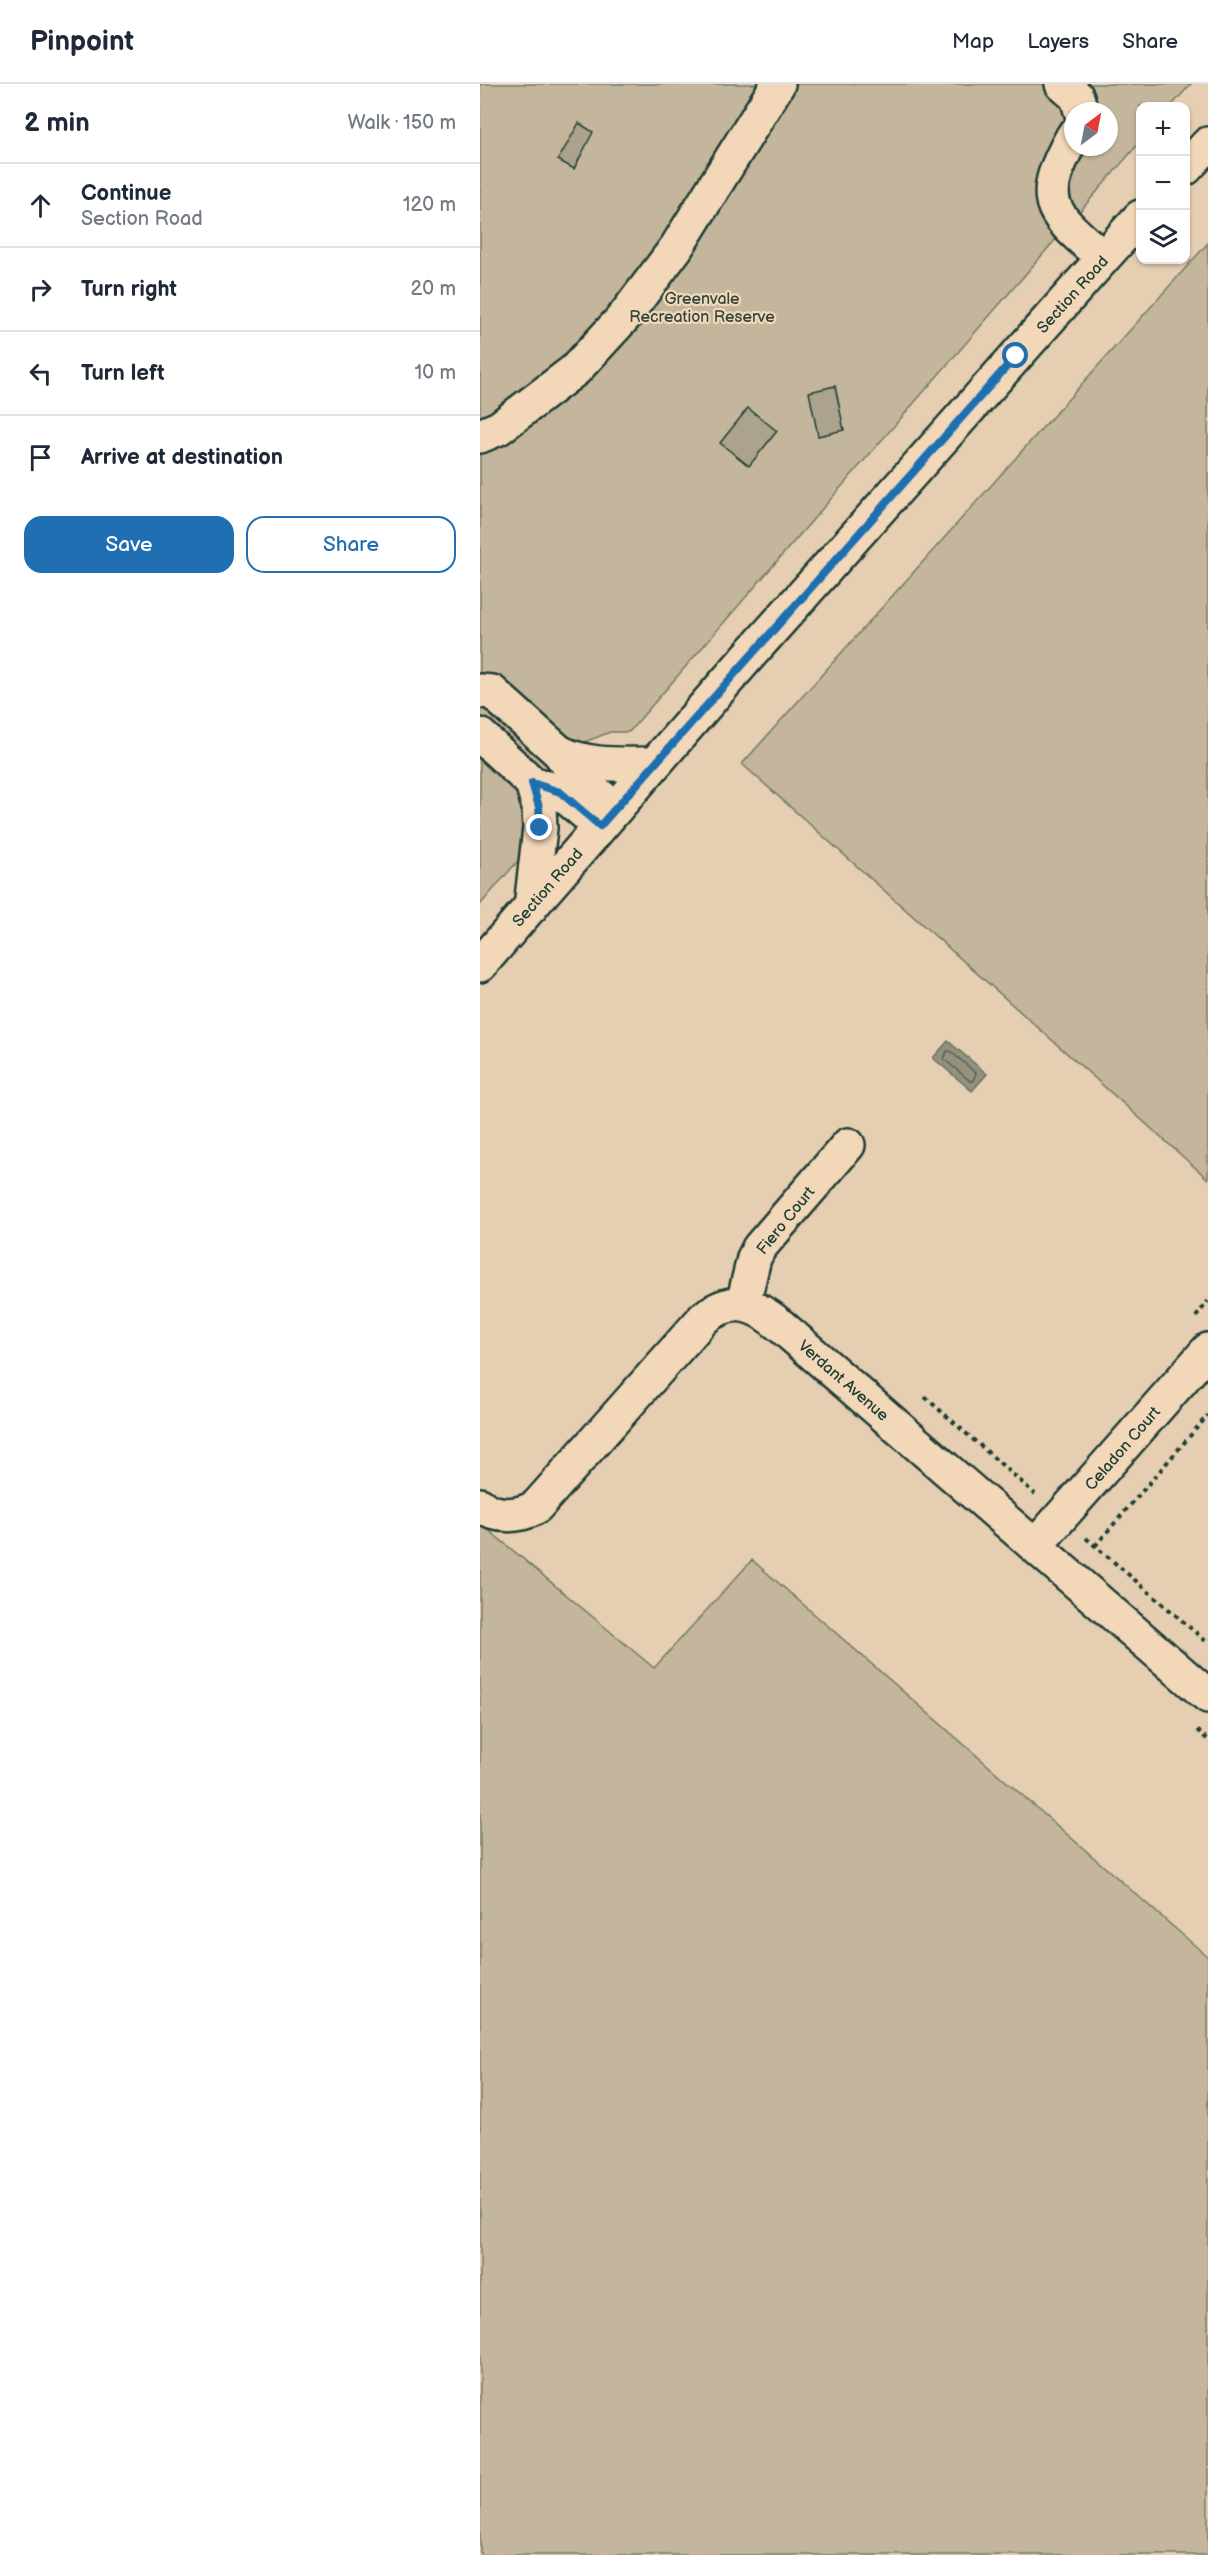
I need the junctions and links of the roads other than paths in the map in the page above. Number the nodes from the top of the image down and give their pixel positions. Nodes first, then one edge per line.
1 (778, 84) edge
2 (1062, 84) edge
3 (1078, 102) edge
4 (1208, 144) edge
5 (1064, 156) edge
6 (1190, 163) edge
7 (1136, 222) edge
8 (1104, 258) junction
9 (480, 436) edge
10 (480, 691) edge
11 (480, 735) edge
12 (559, 752) junction
13 (654, 764) junction
14 (532, 783) junction
15 (608, 818) junction
16 (531, 907) junction
17 (480, 965) edge
18 (848, 1145) dead end
19 (743, 1305) junction
20 (1208, 1350) edge
21 (480, 1505) edge
22 (1036, 1545) junction
23 (1208, 1696) edge

1 - 9 street
2 - 3 street
4 - 6 street
5 - 8 street
7 - 8 street, Section Road
8 - 13 street, Section Road
10 - 12 street
11 - 14 street
12 - 13 street
12 - 15 street
13 - 15 street, Section Road
14 - 15 street
14 - 16 street
15 - 16 street, Section Road
16 - 17 street, Section Road
18 - 19 street, Fiero Court
19 - 21 street
19 - 22 street, Verdant Avenue
20 - 22 street, Celadon Court
22 - 23 street, Verdant Avenue

